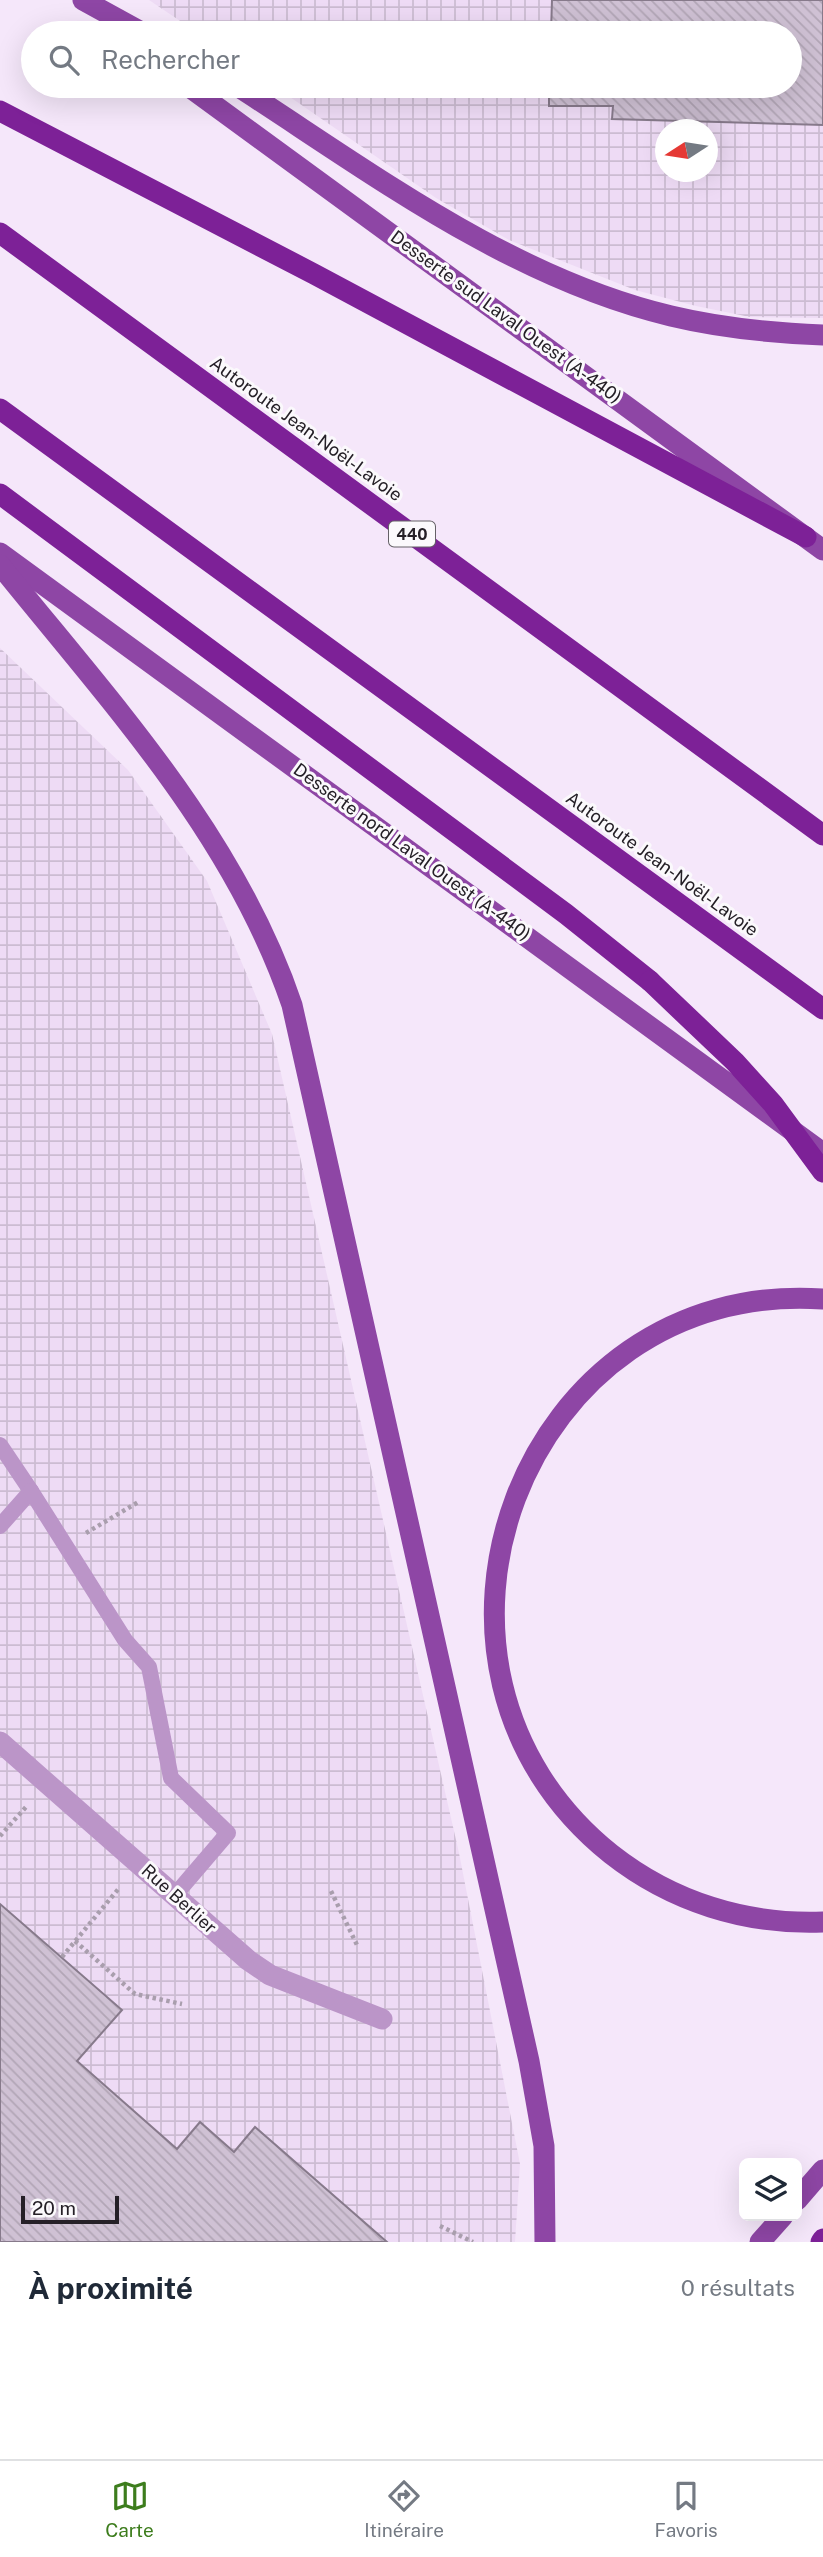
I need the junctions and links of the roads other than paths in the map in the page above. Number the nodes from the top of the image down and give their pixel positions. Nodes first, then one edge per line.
1 (72, 0) edge
2 (83, 0) edge
3 (101, 21) edge
4 (121, 21) edge
5 (204, 98) edge
6 (256, 98) edge
7 (0, 111) edge
8 (0, 233) edge
9 (823, 335) edge
10 (0, 409) edge
11 (0, 494) edge
12 (815, 544) edge
13 (0, 553) edge
14 (0, 565) edge
15 (823, 835) edge
16 (823, 1009) edge
17 (823, 1153) edge
18 (823, 1172) edge
19 (823, 1299) edge
20 (0, 1445) edge
21 (31, 1491) junction
22 (0, 1526) edge
23 (0, 1742) edge
24 (175, 1895) junction
25 (823, 1922) edge
26 (382, 2019) dead end
27 (823, 2170) edge
28 (802, 2194) edge
29 (779, 2221) edge
30 (545, 2242) edge
31 (760, 2242) edge

1 - 3 main road
2 - 4 main road
5 - 12 main road, Desserte sud Laval Ouest (A-440)
6 - 9 main road
7 - 12 highway
8 - 15 highway, Autoroute Jean-Noël-Lavoie / 440
10 - 16 highway, Autoroute Jean-Noël-Lavoie
11 - 18 highway, bridge
13 - 17 main road, Desserte nord Laval Ouest (A-440)
14 - 30 main road
19 - 25 main road
20 - 21 lane
21 - 22 lane
21 - 24 lane
23 - 24 street, Rue Berlier
24 - 26 street, Rue Berlier
27 - 28 main road
29 - 31 main road

